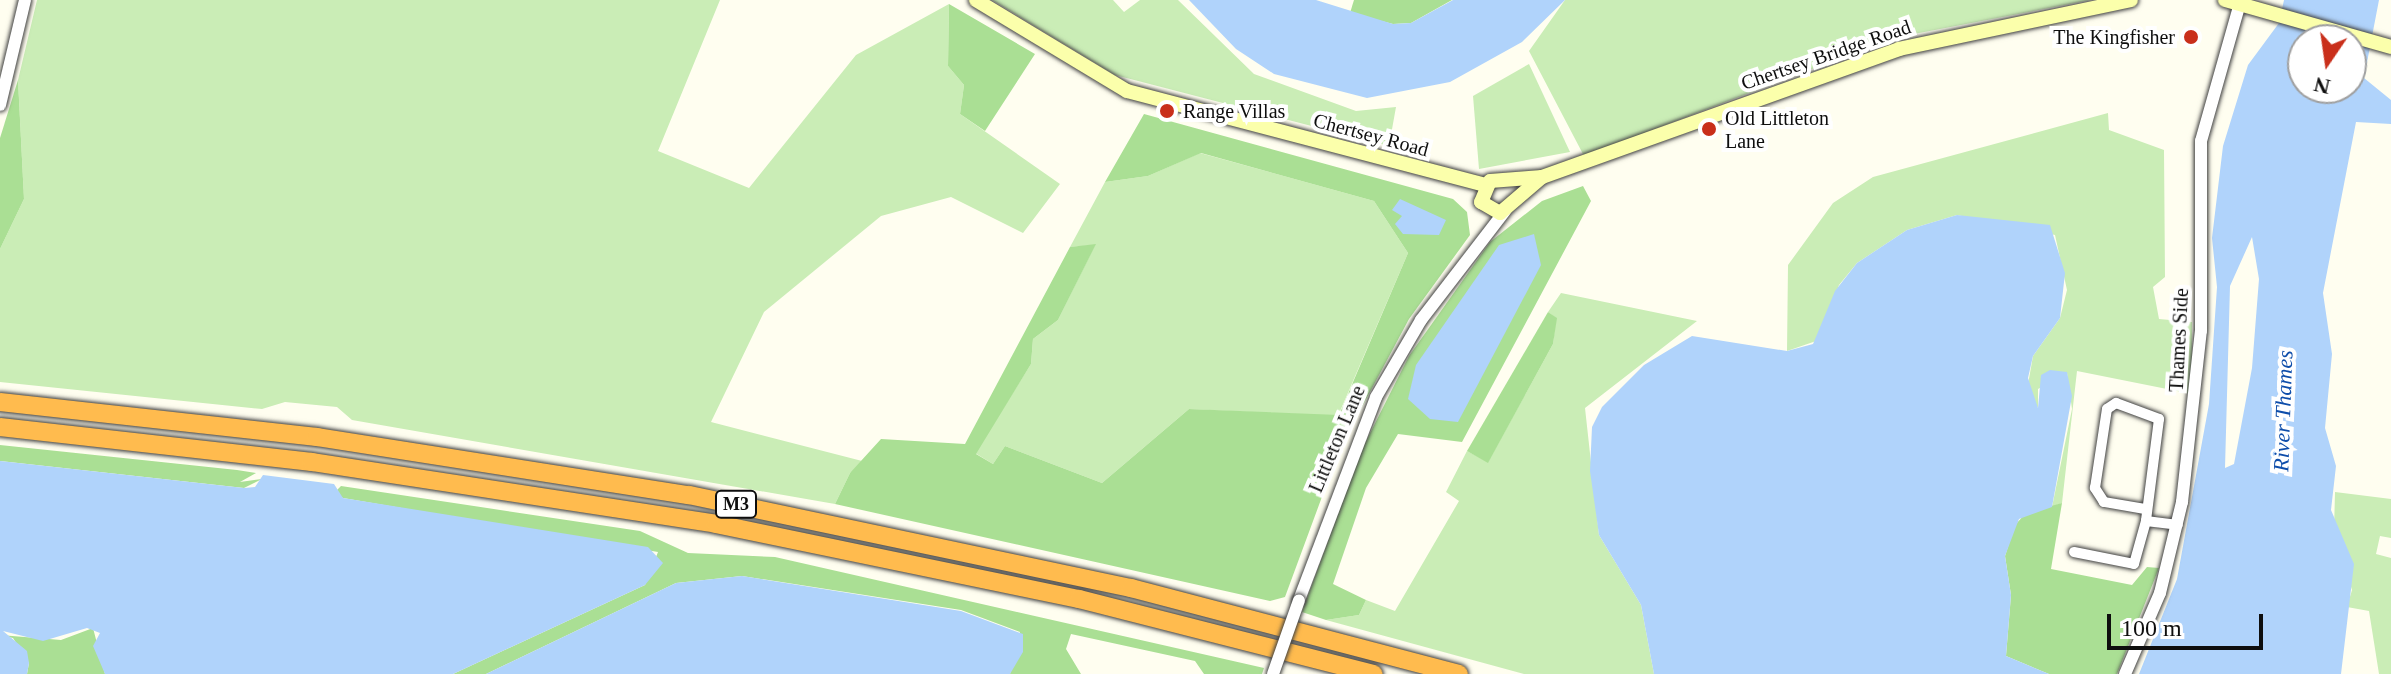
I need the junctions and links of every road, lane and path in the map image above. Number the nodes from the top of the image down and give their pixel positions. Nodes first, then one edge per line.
1 (25, 0) edge
2 (976, 0) edge
3 (2131, 0) edge
4 (2228, 1) edge
5 (2232, 38) junction
6 (2391, 47) edge
7 (0, 105) edge
8 (1542, 177) junction
9 (1502, 181) junction
10 (1483, 196) junction
11 (1509, 205) junction
12 (1479, 240) junction
13 (0, 402) edge
14 (0, 427) edge
15 (2145, 509) junction
16 (2146, 521) junction
17 (2178, 525) junction
18 (2074, 552) dead end
19 (1273, 674) edge
20 (1374, 674) edge
21 (1459, 674) edge
22 (2125, 674) edge

1 - 7 street
2 - 10 main road, Chertsey Road
3 - 8 main road, Chertsey Bridge Road
4 - 5 street, Thames Side
4 - 5 street
4 - 6 main road
5 - 17 street, Thames Side
8 - 9 main road, Chertsey Bridge Road
8 - 11 main road, Chertsey Bridge Road
9 - 10 main road, Chertsey Bridge Road
9 - 11 main road
10 - 11 main road
10 - 12 street
11 - 12 street
12 - 19 street, Littleton Lane, bridge
13 - 21 highway, M3
14 - 20 highway, M3
15 - 15 street
15 - 16 street
16 - 17 street
16 - 18 street
17 - 22 street, Thames Side

